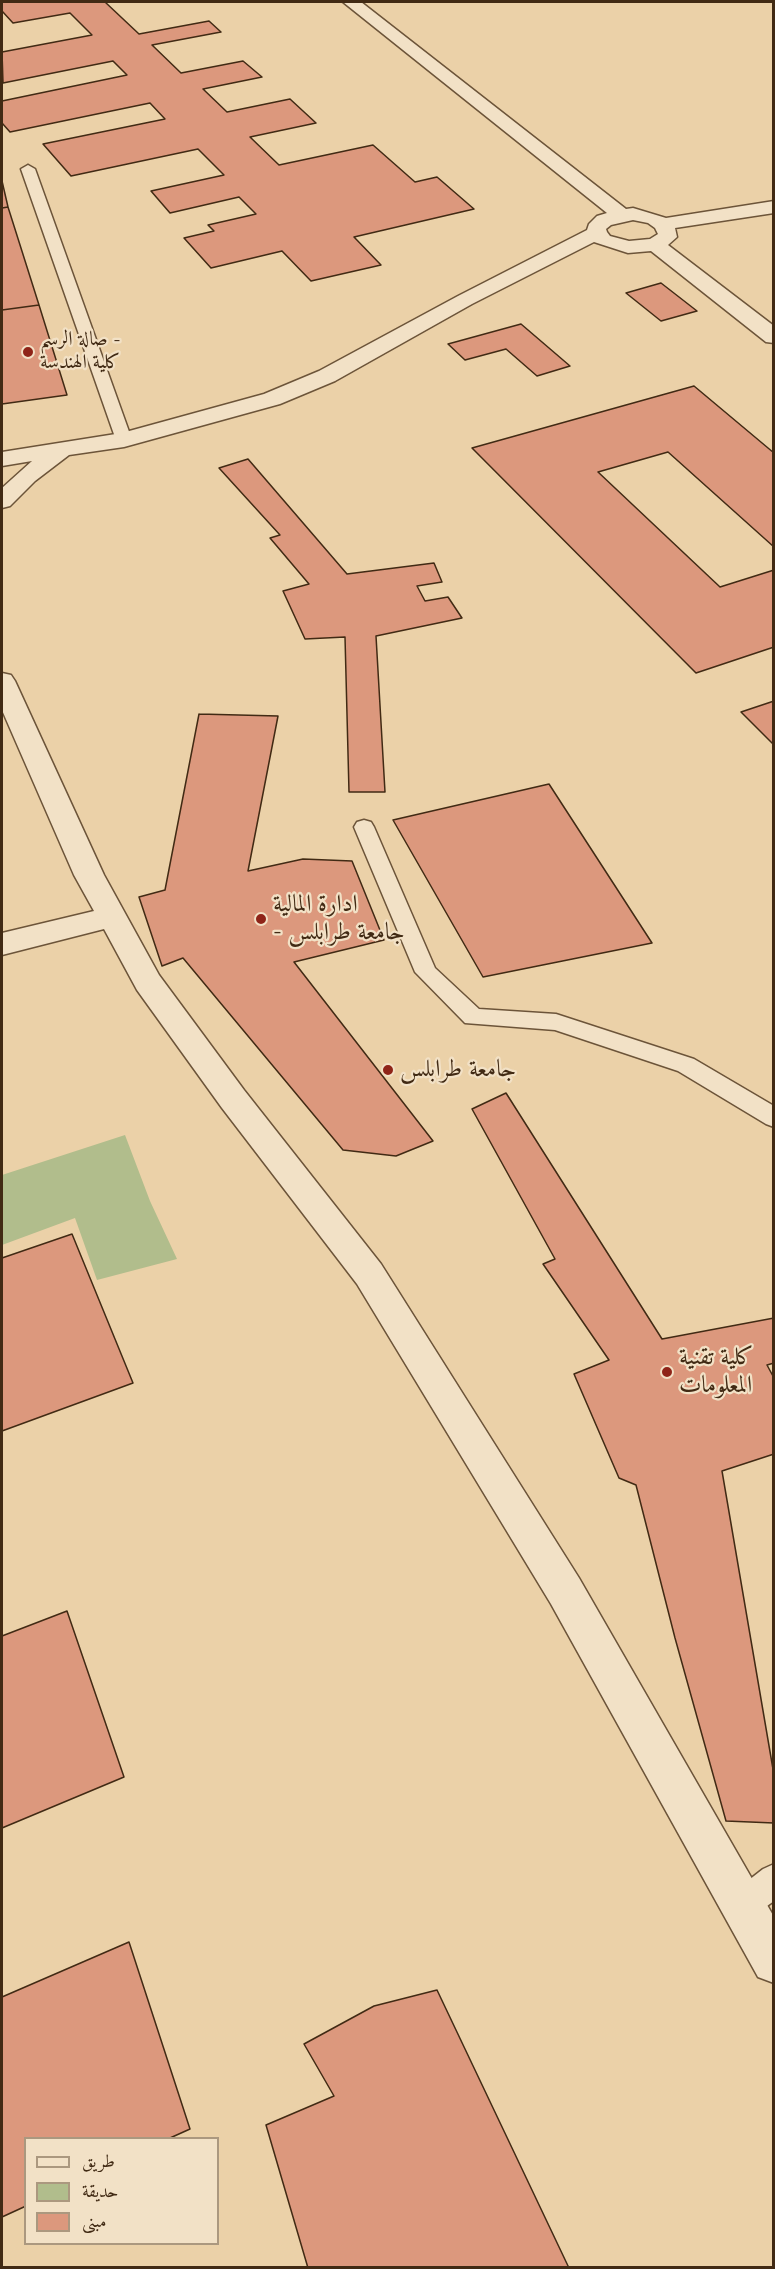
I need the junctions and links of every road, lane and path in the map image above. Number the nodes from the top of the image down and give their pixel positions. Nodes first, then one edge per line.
1 (351, 2) edge
2 (28, 169) dead end
3 (774, 207) edge
4 (621, 215) junction
5 (663, 224) junction
6 (597, 233) junction
7 (655, 245) junction
8 (774, 337) edge
9 (124, 440) junction
10 (61, 451) junction
11 (2, 459) edge
12 (2, 501) edge
13 (2, 681) edge
14 (364, 827) dead end
15 (111, 917) junction
16 (2, 944) edge
17 (774, 1118) edge
18 (774, 1880) edge
19 (742, 1905) junction
20 (774, 1961) edge

1 - 4 street
2 - 9 lane
3 - 5 street
4 - 5 street
4 - 6 street
5 - 7 street
6 - 7 street
6 - 9 street
7 - 8 street
9 - 10 street
10 - 11 street
10 - 12 street
13 - 15 street
14 - 17 lane
15 - 16 street
15 - 19 street
18 - 19 lane
19 - 20 street

